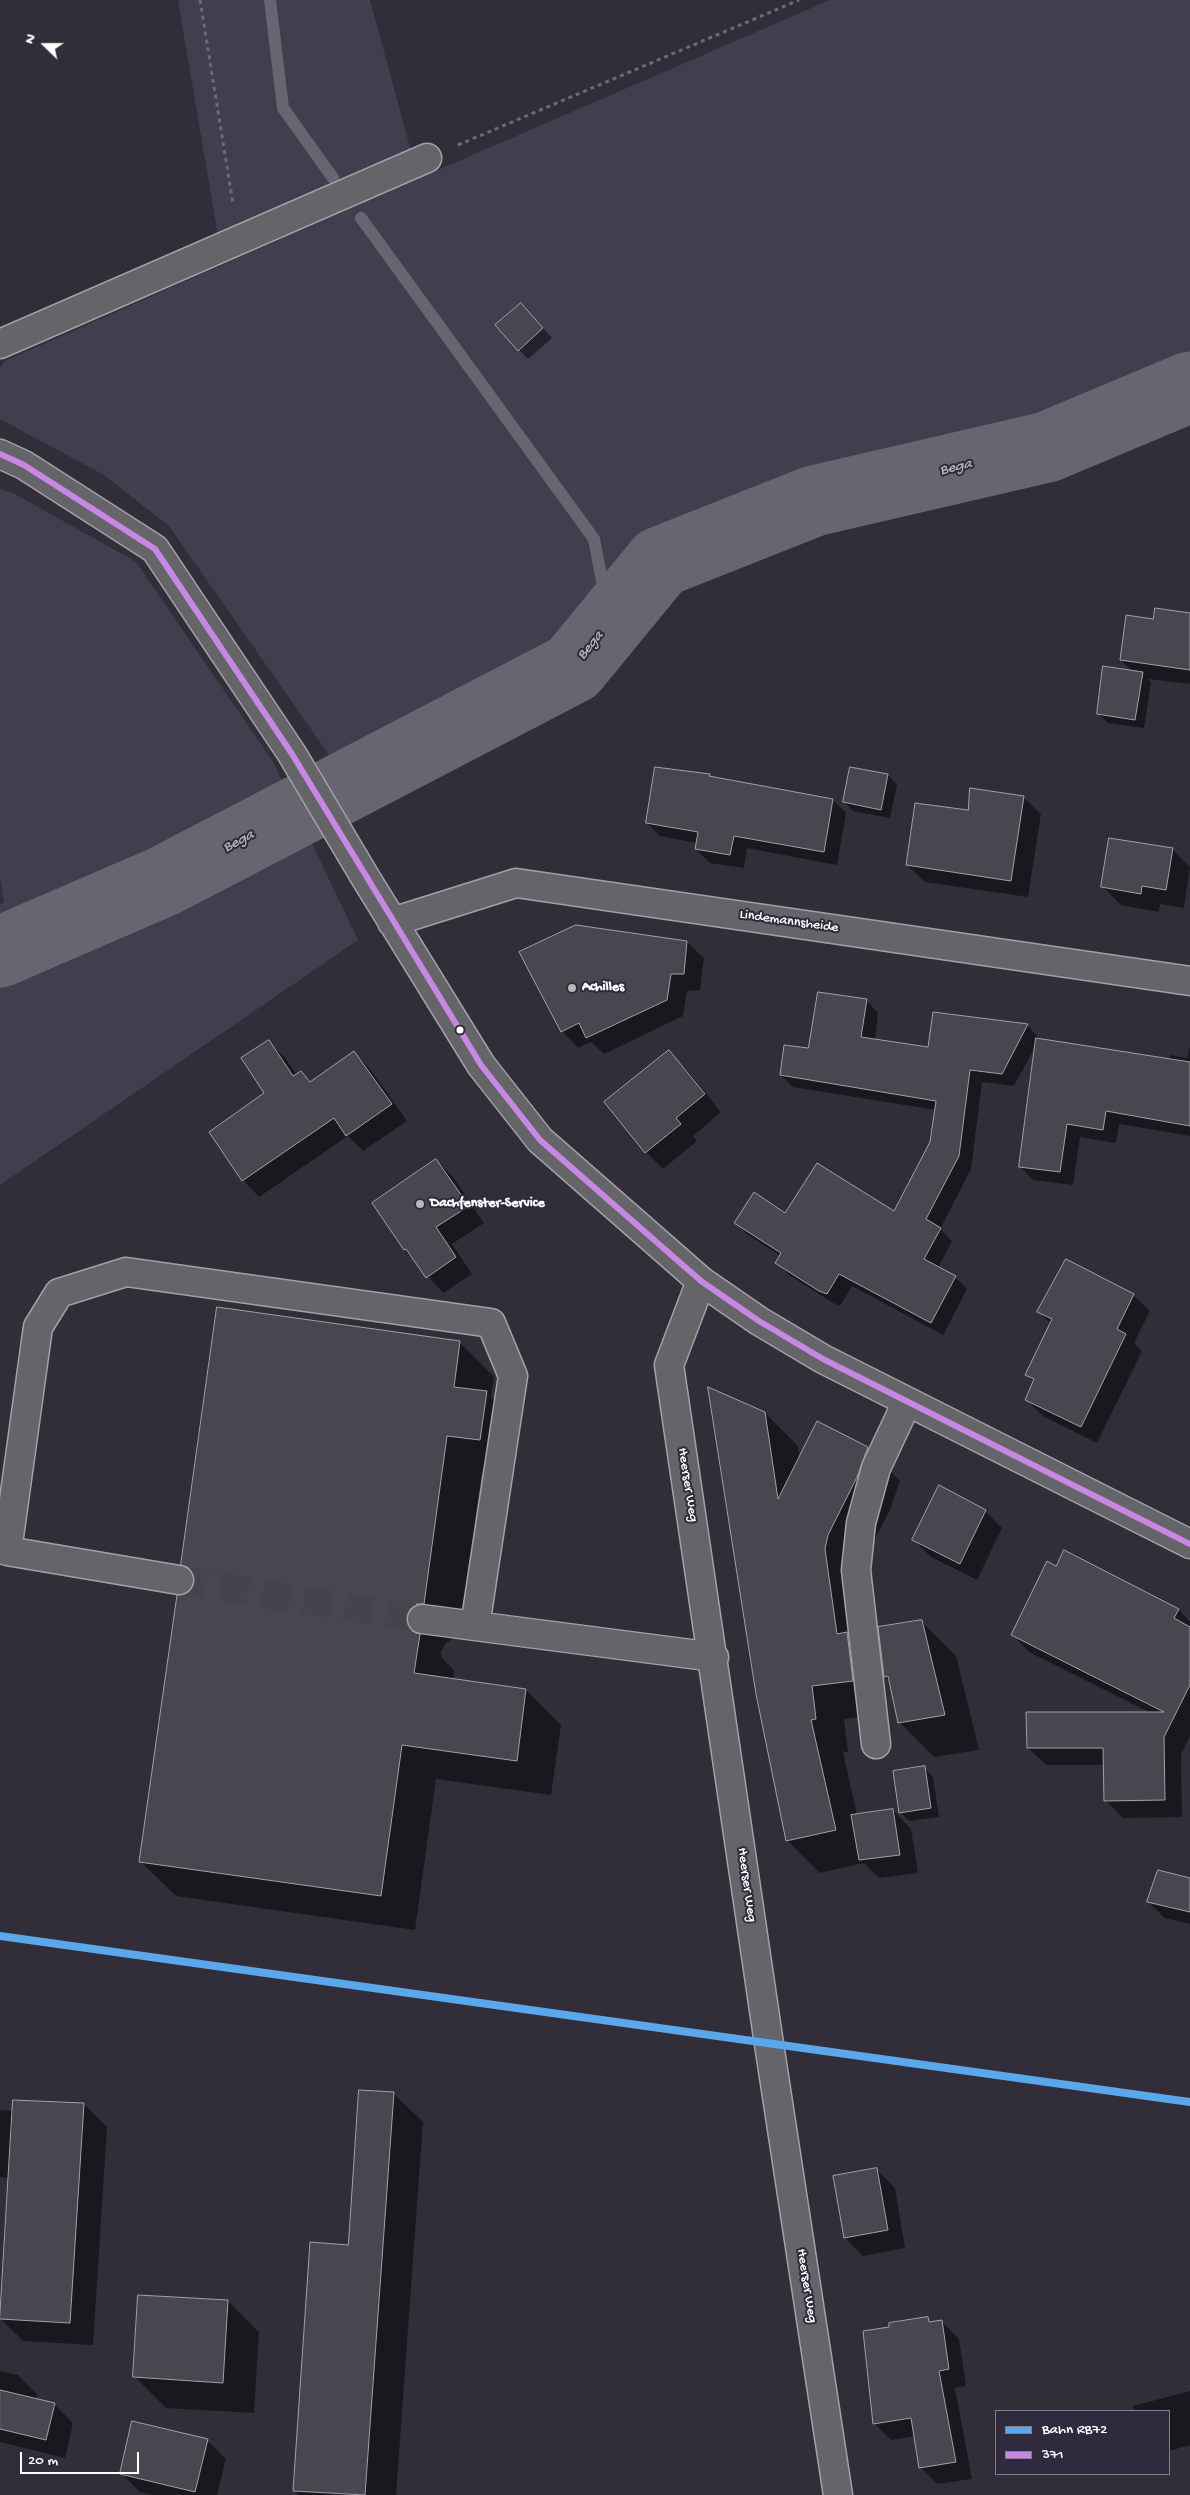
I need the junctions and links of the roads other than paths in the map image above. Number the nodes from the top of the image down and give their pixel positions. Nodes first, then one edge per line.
1 (427, 158) road end
2 (0, 344) edge
3 (0, 454) edge
4 (392, 922) junction
5 (1190, 981) edge
6 (701, 1280) junction
7 (907, 1402) junction
8 (1190, 1544) edge
9 (179, 1580) tunnel mouth
10 (422, 1619) tunnel mouth
11 (475, 1626) junction
12 (714, 1657) junction
13 (876, 1744) dead end
14 (838, 2495) edge

1 - 2 street
3 - 4 street
4 - 5 street, Lindemannsheide
4 - 6 street
6 - 7 street
6 - 12 street, Heerser Weg
7 - 8 street
7 - 13 street
9 - 11 street
10 - 11 street
11 - 12 street
12 - 14 street, Heerser Weg

